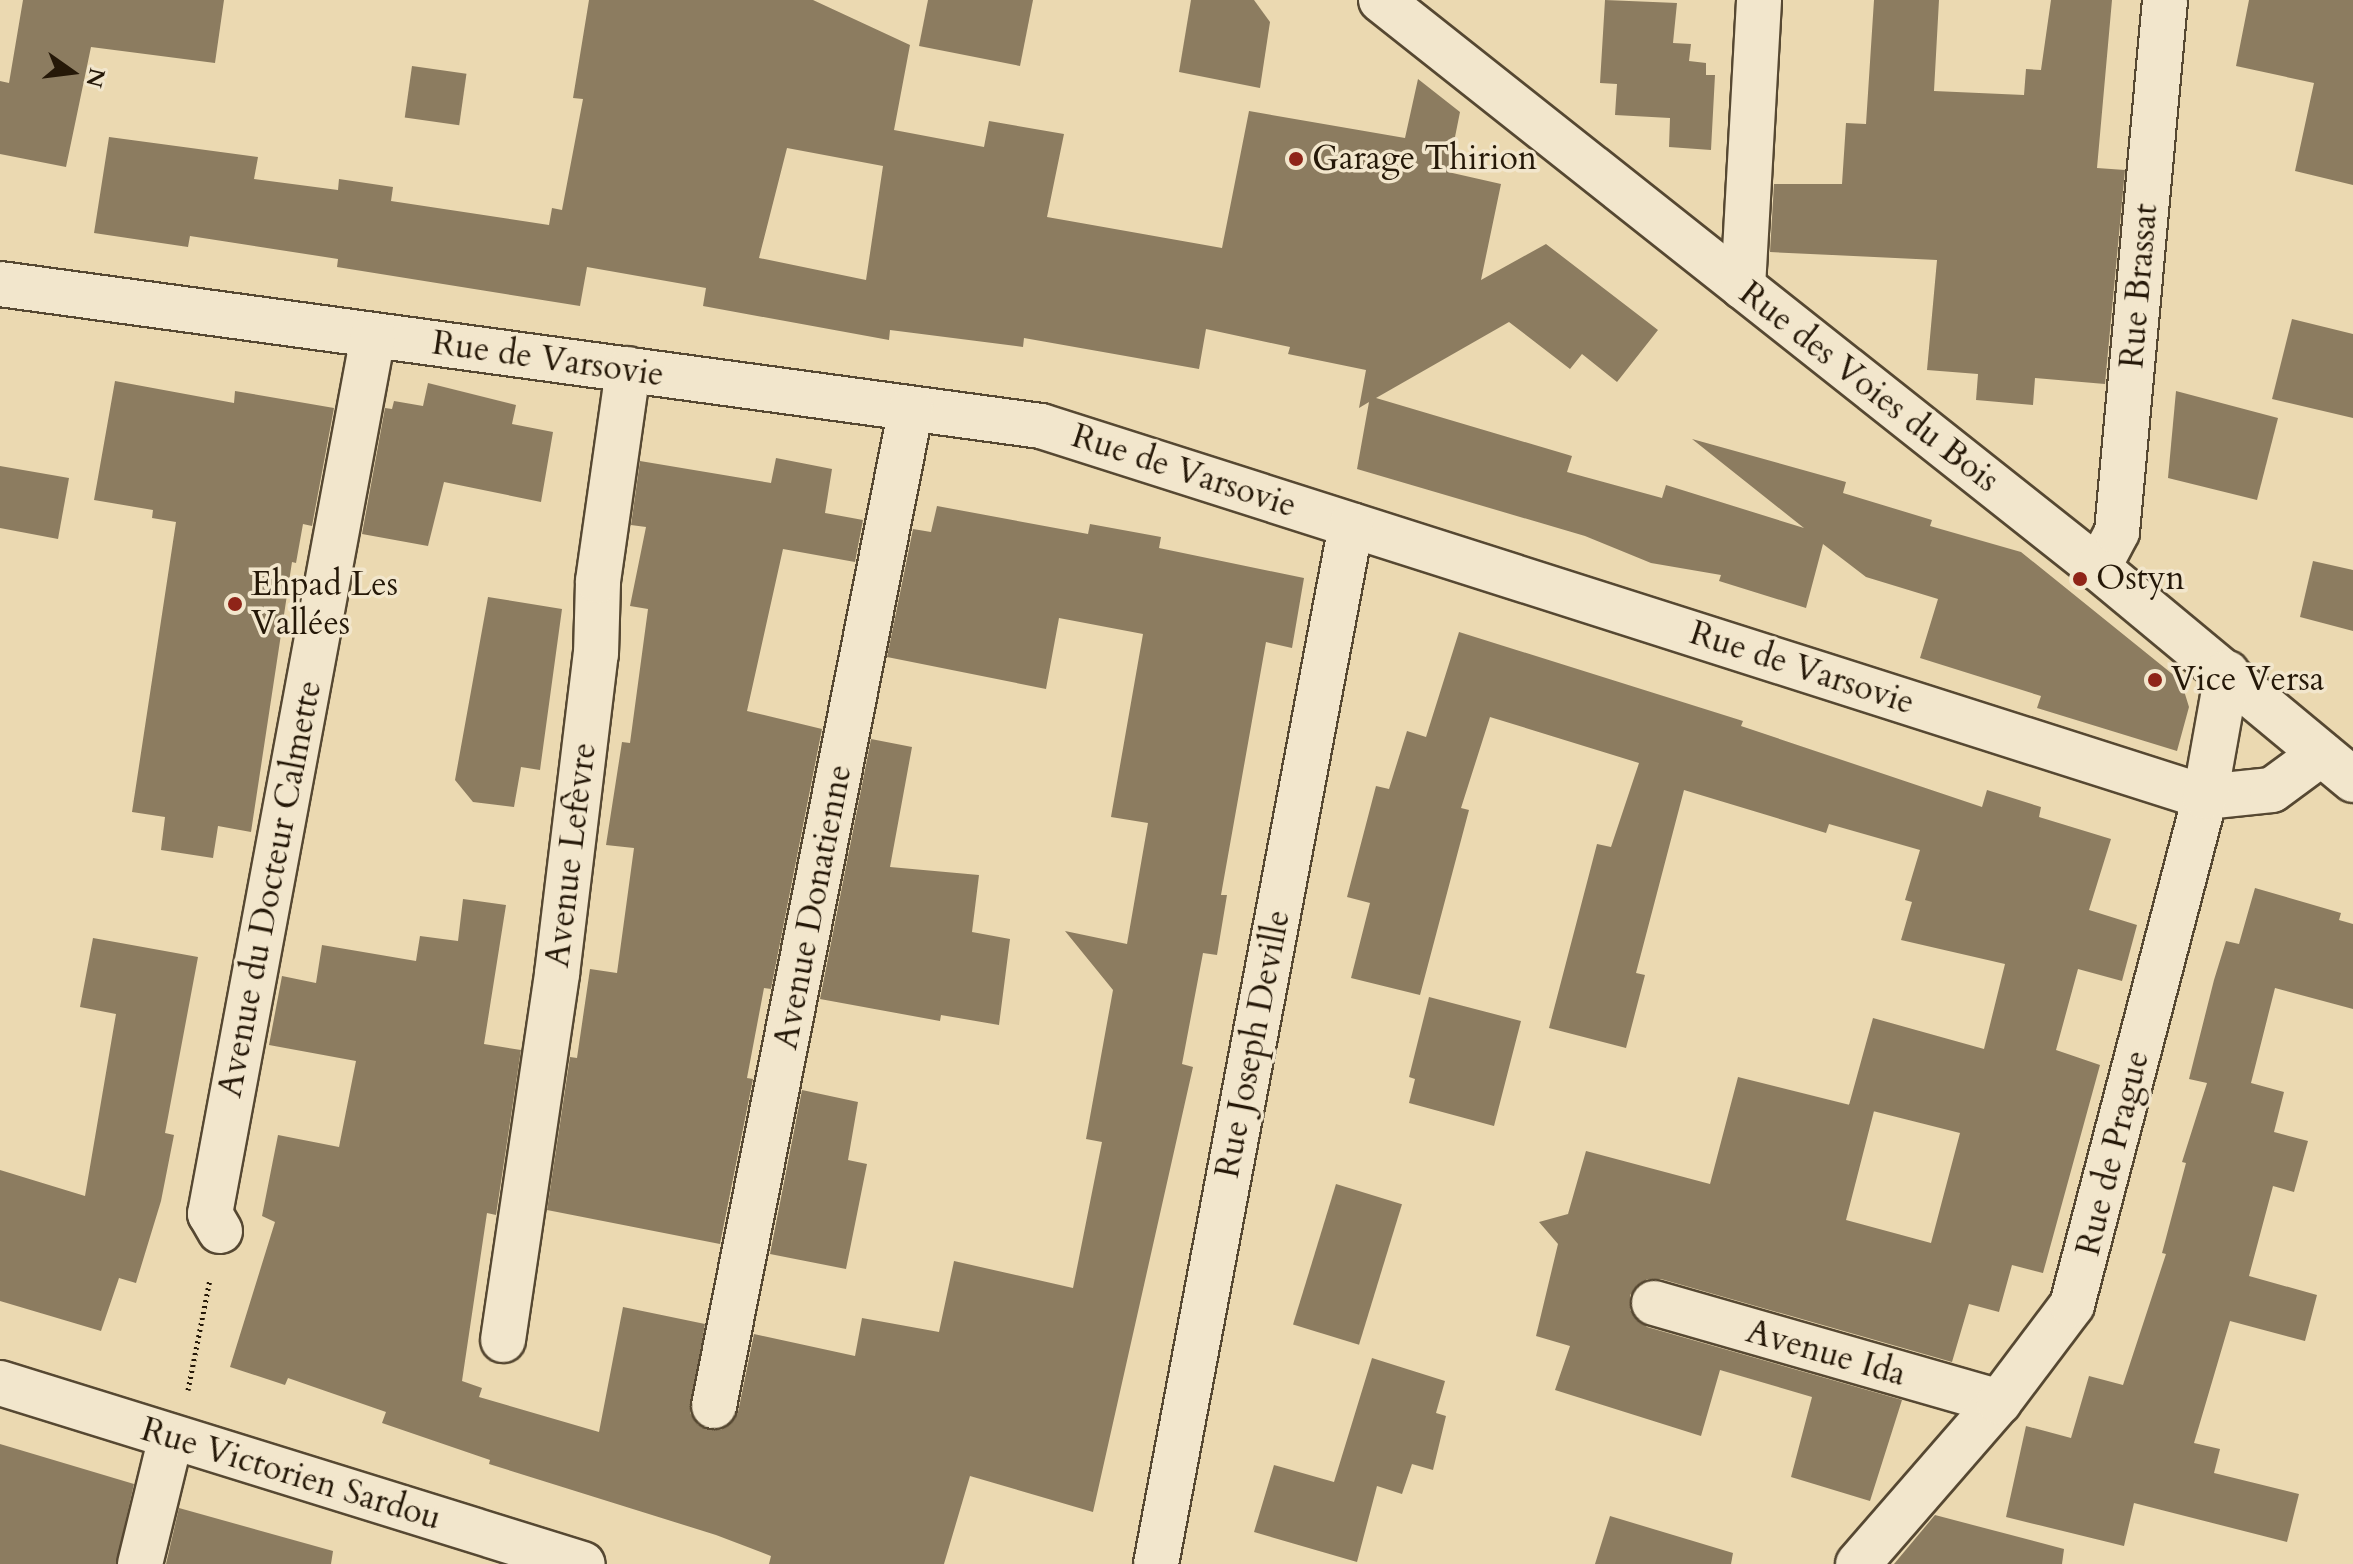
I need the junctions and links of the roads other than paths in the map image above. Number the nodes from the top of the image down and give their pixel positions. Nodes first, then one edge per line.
1 (1381, 0) edge
2 (1759, 0) edge
3 (2165, 0) edge
4 (0, 284) edge
5 (1743, 287) junction
6 (373, 336) junction
7 (628, 369) junction
8 (911, 408) junction
9 (1351, 525) junction
10 (2098, 568) junction
11 (2227, 673) junction
12 (2337, 767) edge
13 (2205, 797) junction
14 (220, 1231) road end
15 (1654, 1303) dead end
16 (503, 1340) dead end
17 (0, 1383) edge
18 (1999, 1402) junction
19 (714, 1406) dead end
20 (175, 1438) junction
21 (140, 1564) edge
22 (583, 1564) edge
23 (1156, 1564) edge
24 (1858, 1564) edge

1 - 5 street, Rue des Voies du Bois
2 - 5 street
3 - 10 street, Rue Brassat
4 - 6 street, Rue de Varsovie
5 - 10 street, Rue des Voies du Bois
6 - 7 street, Rue de Varsovie
6 - 14 street, Avenue du Docteur Calmette
7 - 8 street, Rue de Varsovie
7 - 16 street, Avenue Lefèvre
8 - 9 street, Rue de Varsovie
8 - 19 street, Avenue Donatienne
9 - 13 street, Rue de Varsovie
9 - 23 street, Rue Joseph Deville
10 - 11 street, Rue des Voies du Bois
11 - 12 street, Rue des Voies du Bois
11 - 13 street, Rue de Prague
12 - 13 street, Rue de Varsovie
13 - 18 street, Rue de Prague
15 - 18 street, Avenue Ida
17 - 20 street, Rue Victorien Sardou
18 - 24 street, Rue de Prague
20 - 21 street
20 - 22 street, Rue Victorien Sardou

